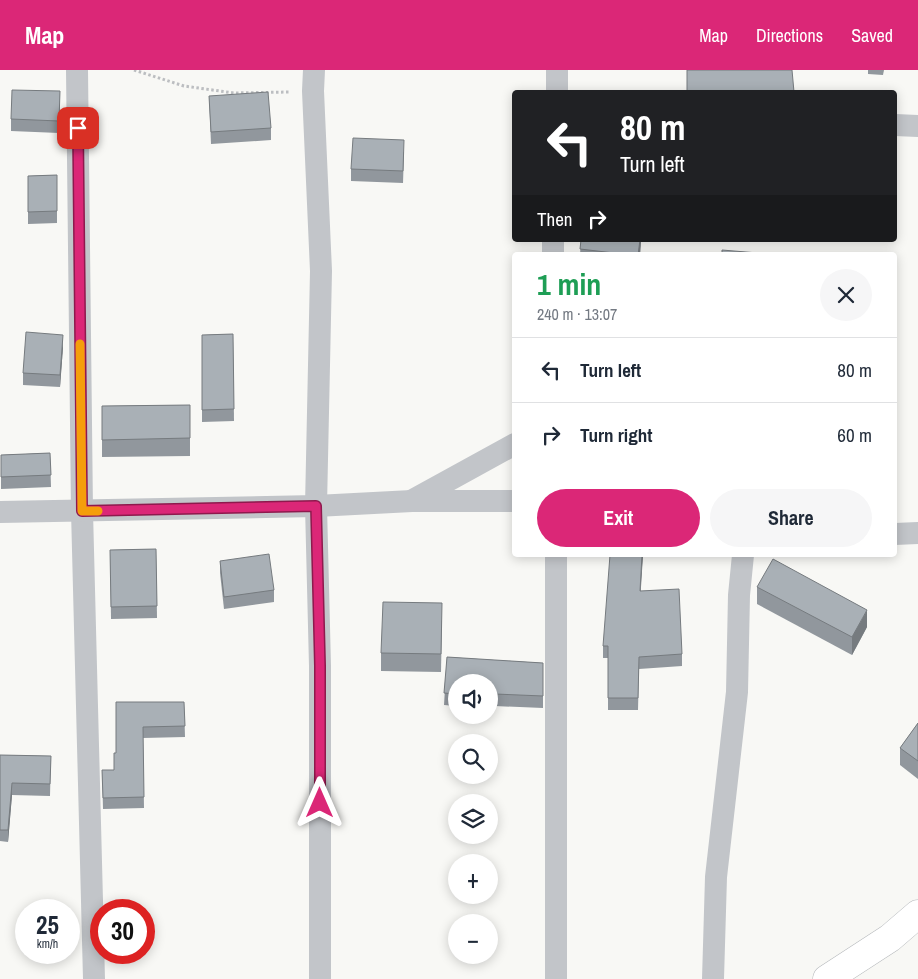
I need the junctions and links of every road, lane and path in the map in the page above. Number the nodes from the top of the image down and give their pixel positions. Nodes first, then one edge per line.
1 (77, 70) edge
2 (134, 70) edge
3 (557, 70) edge
4 (313, 81) edge
5 (557, 90) edge
6 (897, 125) edge
7 (918, 126) edge
8 (512, 446) edge
9 (412, 501) junction
10 (512, 501) edge
11 (316, 506) junction
12 (82, 511) junction
13 (0, 512) edge
14 (918, 532) edge
15 (897, 534) edge
16 (556, 557) edge
17 (743, 557) edge
18 (918, 914) edge
19 (94, 979) edge
20 (320, 979) edge
21 (556, 979) edge
22 (714, 979) edge
23 (826, 979) edge

1 - 12 street
2 - 4 path
3 - 5 street
4 - 11 street
6 - 7 street
8 - 9 street
9 - 10 street
9 - 11 street
11 - 12 street
11 - 20 street
12 - 13 street
12 - 19 street
14 - 15 street
16 - 21 street
17 - 22 street
18 - 23 highway

